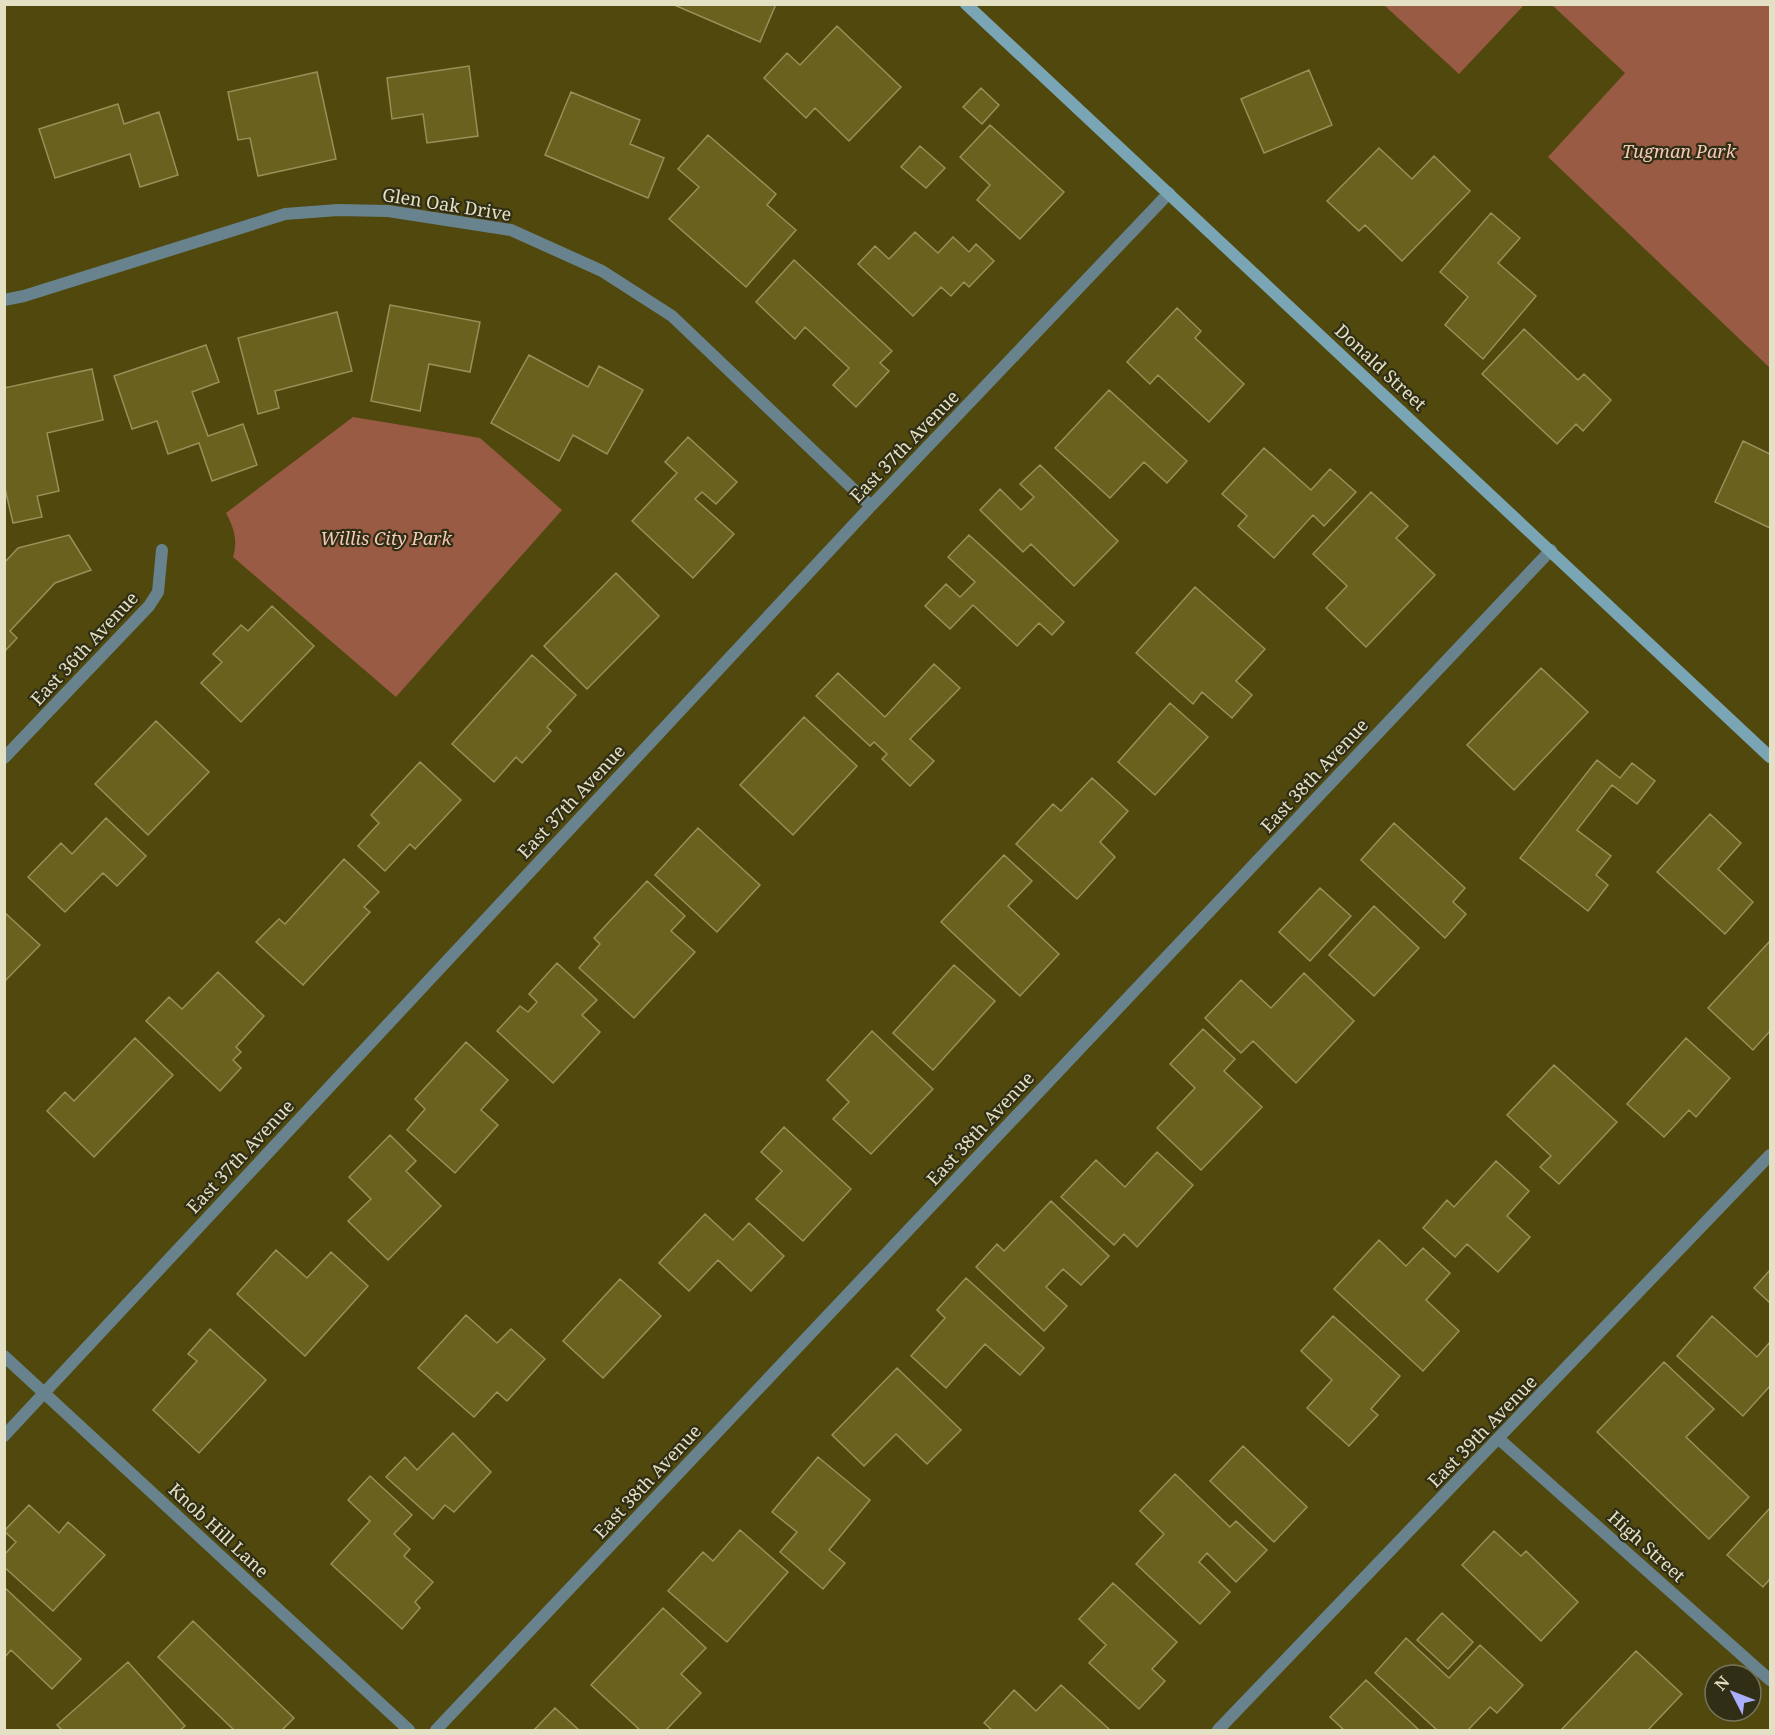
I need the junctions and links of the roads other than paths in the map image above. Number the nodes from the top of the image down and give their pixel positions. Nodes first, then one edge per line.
1 (966, 4) edge
2 (1169, 194) junction
3 (4, 300) edge
4 (871, 506) junction
5 (162, 550) dead end
6 (1551, 550) junction
7 (1770, 757) edge
8 (4, 758) edge
9 (1770, 1155) edge
10 (4, 1356) edge
11 (44, 1393) junction
12 (4, 1436) edge
13 (1499, 1439) junction
14 (1770, 1680) edge
15 (409, 1731) edge
16 (436, 1731) edge
17 (1218, 1731) edge

1 - 2 street, Donald Street
2 - 4 street, East 37th Avenue
2 - 6 street, Donald Street
3 - 4 street, Glen Oak Drive
4 - 11 street, East 37th Avenue
5 - 8 street, East 36th Avenue
6 - 7 street, Donald Street
6 - 16 street, East 38th Avenue
9 - 13 street, East 39th Avenue
10 - 11 street, Knob Hill Lane
11 - 12 street, East 37th Avenue
11 - 15 street, Knob Hill Lane
13 - 14 street, High Street
13 - 17 street, East 39th Avenue

